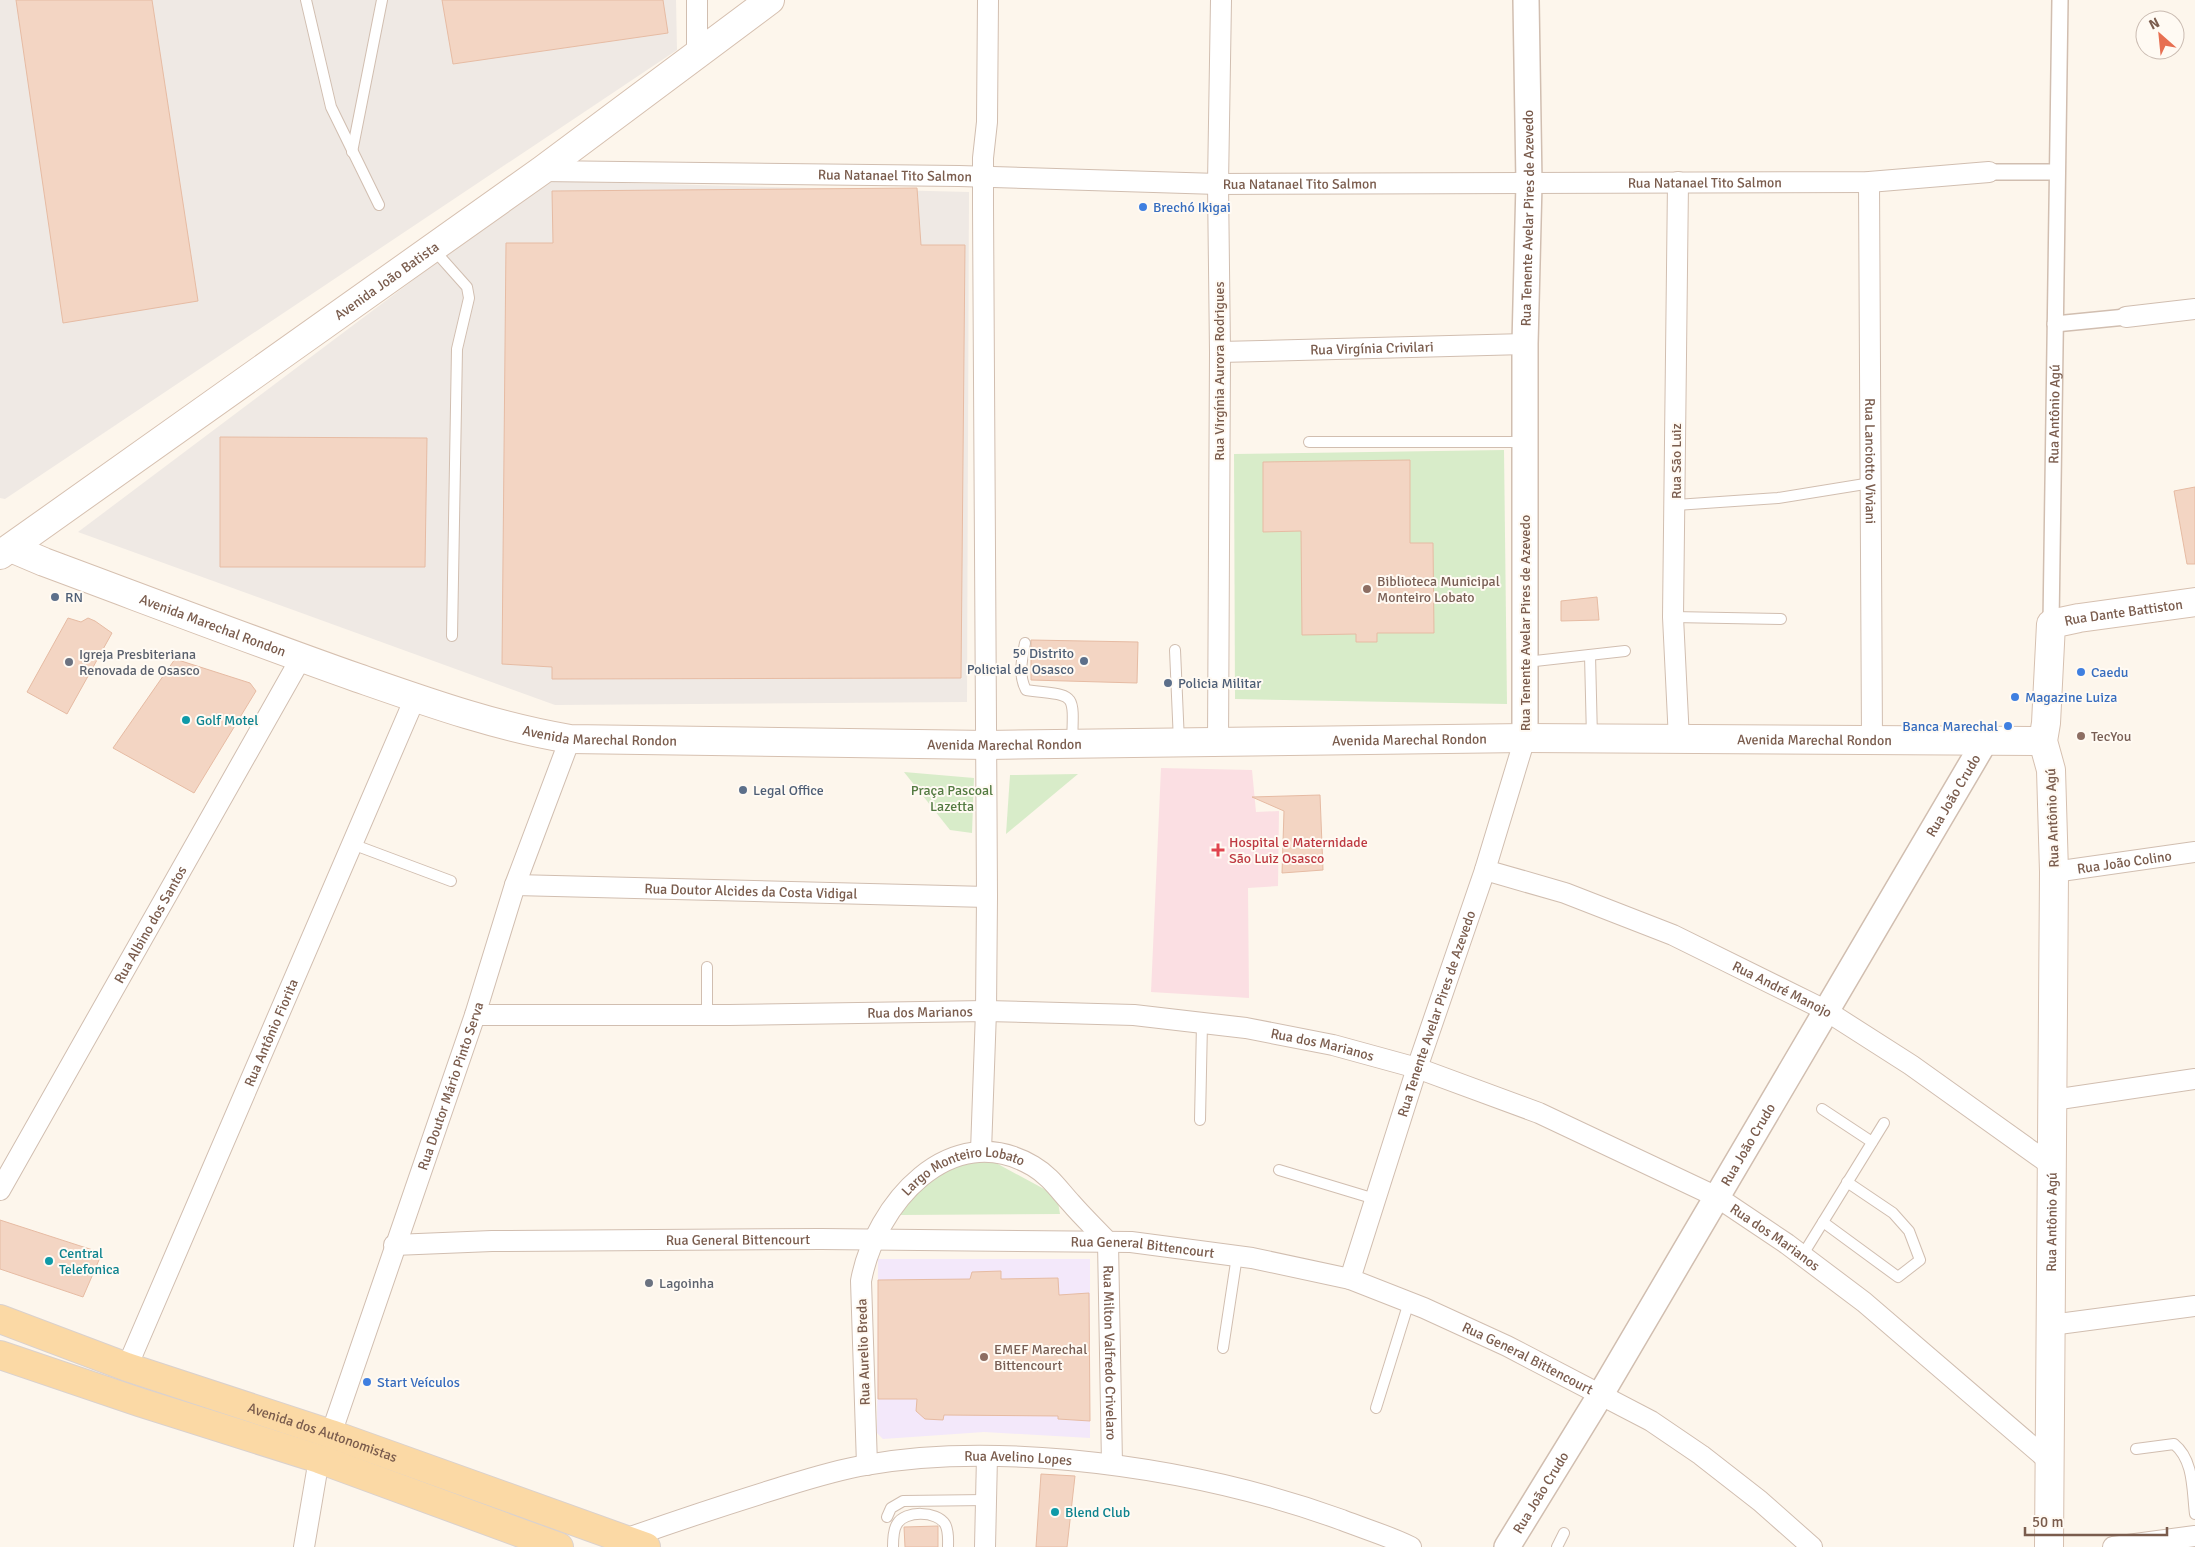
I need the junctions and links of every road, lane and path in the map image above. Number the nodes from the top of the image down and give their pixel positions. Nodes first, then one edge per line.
1 (306, 0) edge
2 (382, 0) edge
3 (697, 0) edge
4 (770, 0) edge
5 (988, 0) edge
6 (1221, 0) edge
7 (1526, 0) edge
8 (2060, 0) edge
9 (697, 56) junction
10 (352, 152) junction
11 (541, 171) junction
12 (1989, 172) joint
13 (2057, 172) junction
14 (984, 177) junction
15 (1529, 182) junction
16 (1678, 182) junction
17 (1869, 182) junction
18 (1218, 184) junction
19 (379, 205) dead end
20 (432, 248) junction
21 (2195, 309) edge
22 (2126, 317) joint
23 (2055, 324) junction
24 (1525, 344) junction
25 (1220, 352) junction
26 (1309, 442) dead end
27 (1524, 442) junction
28 (1871, 483) junction
29 (1676, 505) junction
30 (4, 549) edge
31 (2195, 602) edge
32 (1673, 617) junction
33 (1780, 619) dead end
34 (2051, 624) junction
35 (452, 636) dead end
36 (1025, 644) dead end
37 (1176, 650) dead end
38 (1625, 651) dead end
39 (1590, 655) junction
40 (301, 658) junction
41 (1525, 662) junction
42 (415, 698) junction
43 (1525, 738) junction
44 (570, 739) junction
45 (1593, 739) junction
46 (1679, 740) junction
47 (1872, 740) junction
48 (1985, 741) junction
49 (2043, 741) junction
50 (1180, 743) junction
51 (1218, 743) junction
52 (1072, 744) junction
53 (987, 745) junction
54 (352, 844) junction
55 (2195, 852) edge
56 (1485, 870) junction
57 (2054, 872) junction
58 (450, 881) dead end
59 (515, 885) junction
60 (987, 897) junction
61 (707, 967) dead end
62 (986, 1010) junction
63 (1825, 1010) junction
64 (707, 1015) junction
65 (474, 1016) junction
66 (1202, 1023) junction
67 (1417, 1068) junction
68 (2195, 1080) edge
69 (2052, 1100) junction
70 (1822, 1109) dead end
71 (1200, 1120) dead end
72 (1884, 1123) dead end
73 (1872, 1142) junction
74 (981, 1151) junction
75 (2051, 1165) junction
76 (1279, 1170) dead end
77 (1847, 1182) junction
78 (0, 1190) edge
79 (1717, 1197) junction
80 (1375, 1199) junction
81 (1823, 1222) junction
82 (873, 1241) junction
83 (1108, 1242) junction
84 (394, 1245) junction
85 (1237, 1256) junction
86 (1802, 1256) junction
87 (1350, 1279) junction
88 (1409, 1302) junction
89 (2195, 1306) edge
90 (0, 1319) edge
91 (2051, 1325) junction
92 (1222, 1348) dead end
93 (0, 1355) edge
94 (127, 1367) junction
95 (1601, 1394) junction
96 (1376, 1408) dead end
97 (330, 1434) junction
98 (2136, 1449) dead end
99 (987, 1456) junction
100 (319, 1459) junction
101 (2049, 1461) junction
102 (867, 1464) junction
103 (1112, 1464) junction
104 (986, 1500) junction
105 (2195, 1514) edge
106 (887, 1516) dead end
107 (1564, 1533) dead end
108 (2195, 1536) edge
109 (635, 1543) edge
110 (304, 1547) edge
111 (559, 1547) edge
112 (893, 1547) edge
113 (948, 1547) edge
114 (985, 1547) edge
115 (1411, 1547) edge
116 (1507, 1547) edge
117 (1556, 1547) edge
118 (1812, 1547) edge
119 (2049, 1547) edge
120 (2113, 1547) edge

1 - 10 lane
2 - 10 lane
3 - 9 street
4 - 9 main road, Avenida João Batista
5 - 14 street
6 - 18 street, Rua Virgínia Aurora Rodrigues
7 - 15 street, Rua Tenente Avelar Pires de Azevedo
8 - 13 street, Rua Antônio Agú
9 - 11 main road, Avenida João Batista
10 - 19 lane
11 - 14 street, Rua Natanael Tito Salmon
11 - 20 main road, Avenida João Batista
12 - 13 street, Rua Natanael Tito Salmon
12 - 17 street, Rua Natanael Tito Salmon
13 - 23 street, Rua Antônio Agú
14 - 18 street, Rua Natanael Tito Salmon
14 - 53 street
15 - 16 street, Rua Natanael Tito Salmon
15 - 18 street, Rua Natanael Tito Salmon
15 - 24 street, Rua Tenente Avelar Pires de Azevedo
16 - 17 street, Rua Natanael Tito Salmon
16 - 29 street, Rua São Luiz
17 - 28 street, Rua Lanciotto Viviani
18 - 25 street, Rua Virgínia Aurora Rodrigues
20 - 30 main road, Avenida João Batista
20 - 35 lane
21 - 22 street
22 - 23 street
23 - 34 street, Rua Antônio Agú
24 - 25 street, Rua Virgínia Crivilari
24 - 27 street, Rua Tenente Avelar Pires de Azevedo
25 - 51 street, Rua Virgínia Aurora Rodrigues
26 - 27 lane
27 - 41 street, Rua Tenente Avelar Pires de Azevedo
28 - 29 lane
28 - 47 street, Rua Lanciotto Viviani
29 - 32 street, Rua São Luiz
30 - 40 main road, Avenida Marechal Rondon
31 - 34 main road, Rua Dante Battiston
32 - 33 lane
32 - 46 street, Rua São Luiz
34 - 49 main road, Rua Antônio Agú
36 - 52 lane
37 - 50 lane
38 - 39 lane
39 - 41 lane
39 - 45 lane
40 - 42 main road, Avenida Marechal Rondon
40 - 78 street, Rua Albino dos Santos
41 - 43 street, Rua Tenente Avelar Pires de Azevedo
42 - 44 main road, Avenida Marechal Rondon
42 - 54 street, Rua Antônio Fiorita
43 - 45 main road, Avenida Marechal Rondon
43 - 51 main road, Avenida Marechal Rondon
43 - 56 street, Rua Tenente Avelar Pires de Azevedo
44 - 53 main road, Avenida Marechal Rondon
44 - 59 street, Rua Doutor Mário Pinto Serva
45 - 46 main road, Avenida Marechal Rondon
46 - 47 main road, Avenida Marechal Rondon
47 - 48 main road, Avenida Marechal Rondon
48 - 49 main road, Avenida Marechal Rondon
48 - 63 street, Rua João Crudo
49 - 57 main road, Rua Antônio Agú
50 - 51 main road, Avenida Marechal Rondon
50 - 52 main road, Avenida Marechal Rondon
52 - 53 main road, Avenida Marechal Rondon
53 - 60 street
54 - 58 lane
54 - 94 street, Rua Antônio Fiorita
55 - 57 street, Rua João Colino
56 - 63 street, Rua André Manojo
56 - 67 street, Rua Tenente Avelar Pires de Azevedo
57 - 69 main road, Rua Antônio Agú
59 - 60 street, Rua Doutor Alcides da Costa Vidigal
59 - 65 street, Rua Doutor Mário Pinto Serva
60 - 62 street
61 - 64 lane
62 - 64 street, Rua dos Marianos
62 - 66 street, Rua dos Marianos
62 - 74 street
63 - 75 street, Rua André Manojo
63 - 79 street, Rua João Crudo
64 - 65 street, Rua dos Marianos
65 - 84 street, Rua Doutor Mário Pinto Serva
66 - 67 street, Rua dos Marianos
66 - 71 lane
67 - 79 street, Rua dos Marianos
67 - 80 street, Rua Tenente Avelar Pires de Azevedo
68 - 69 street
69 - 75 main road, Rua Antônio Agú
70 - 73 lane
72 - 73 lane
73 - 77 lane
74 - 82 street, Largo Monteiro Lobato
74 - 83 street, Largo Monteiro Lobato
75 - 91 main road, Rua Antônio Agú
76 - 80 lane
77 - 81 lane
77 - 81 lane
79 - 86 street, Rua dos Marianos
79 - 95 street, Rua João Crudo
80 - 87 street, Rua Tenente Avelar Pires de Azevedo
81 - 86 lane
82 - 83 street, Rua General Bittencourt
82 - 84 street, Rua General Bittencourt
82 - 102 street, Rua Aurelio Breda
83 - 85 street, Rua General Bittencourt
83 - 103 street, Rua Milton Valfredo Crivelaro
84 - 97 street, Rua Doutor Mário Pinto Serva
85 - 87 street, Rua General Bittencourt
85 - 92 lane
86 - 101 street, Rua dos Marianos
87 - 88 street, Rua General Bittencourt
88 - 95 street, Rua General Bittencourt
88 - 96 lane
89 - 91 street
90 - 94 main road, Avenida dos Autonomistas
91 - 101 main road, Rua Antônio Agú
93 - 100 main road, Avenida dos Autonomistas
94 - 97 main road, Avenida dos Autonomistas
95 - 116 street, Rua João Crudo
95 - 118 street, Rua General Bittencourt
97 - 109 main road, Avenida dos Autonomistas
98 - 105 lane
99 - 102 street, Rua Avelino Lopes
99 - 103 street, Rua Avelino Lopes
99 - 104 street
100 - 110 street
100 - 111 main road, Avenida dos Autonomistas
101 - 119 main road, Rua Antônio Agú
102 - 109 street, Rua Avelino Lopes
103 - 115 street, Rua Avelino Lopes
104 - 106 lane
104 - 114 street
107 - 117 lane
108 - 120 street
112 - 113 lane

